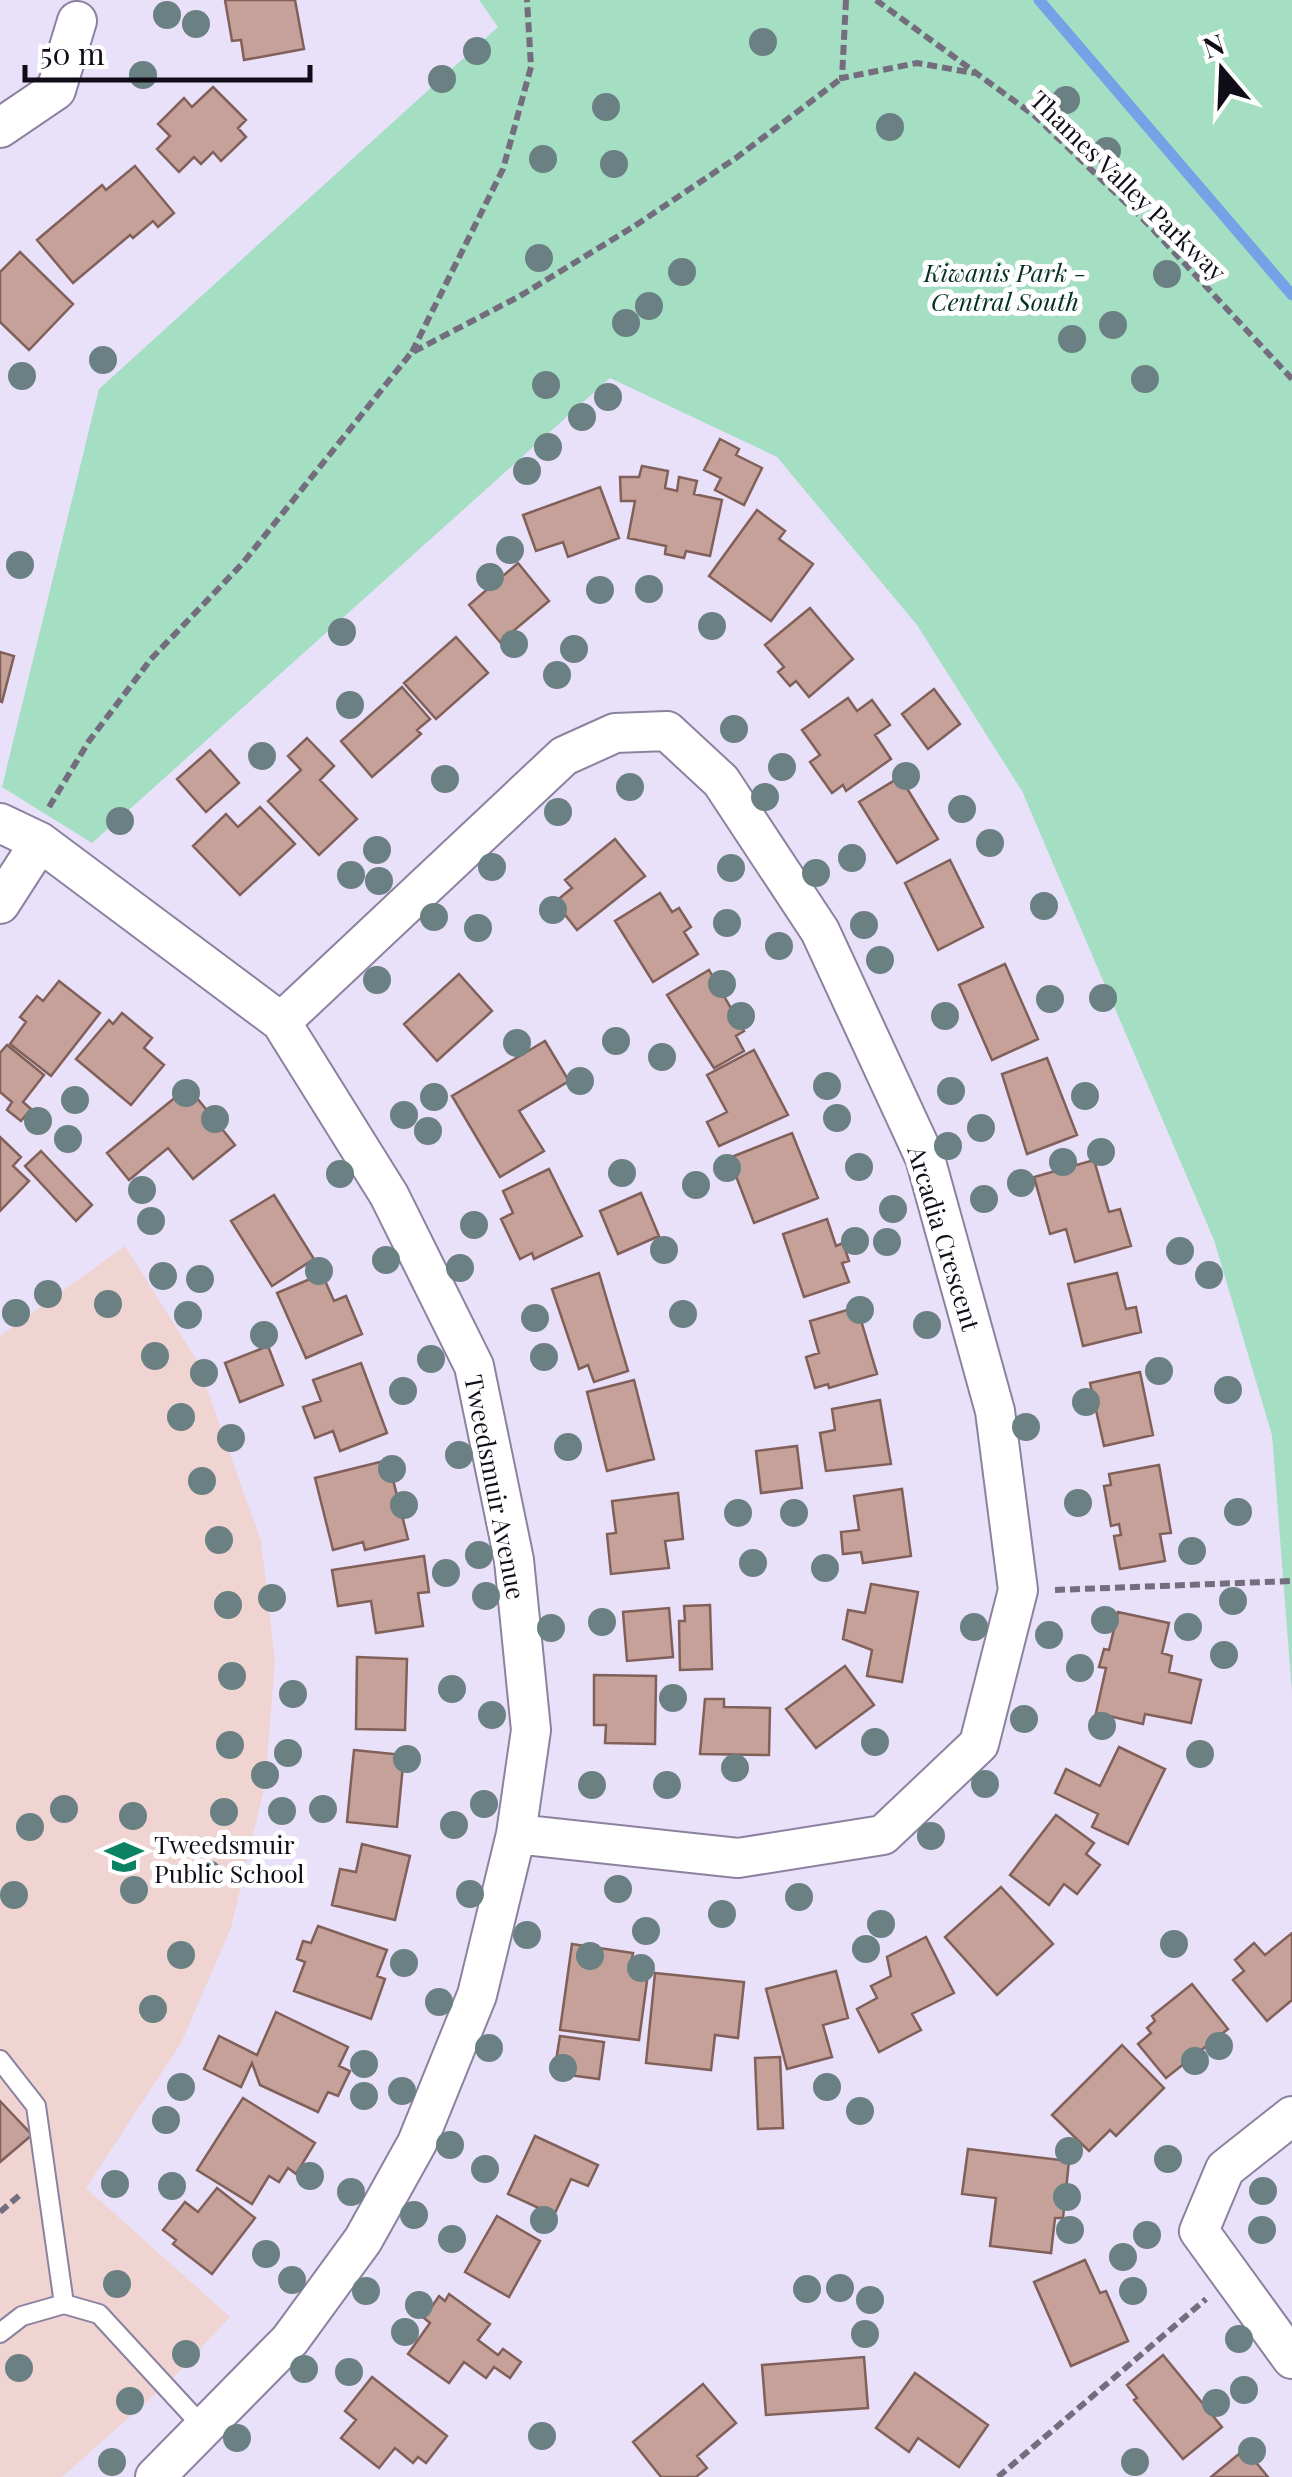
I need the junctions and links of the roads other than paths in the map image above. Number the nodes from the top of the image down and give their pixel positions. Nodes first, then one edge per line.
1 (77, 21) dead end
2 (0, 128) edge
3 (0, 822) edge
4 (40, 842) junction
5 (0, 904) edge
6 (281, 1022) junction
7 (516, 1834) junction
8 (0, 2060) edge
9 (1292, 2116) edge
10 (64, 2304) junction
11 (0, 2333) edge
12 (1292, 2360) edge
13 (204, 2428) junction
14 (155, 2477) edge

1 - 2 street
3 - 4 street, Tweedsmuir Avenue
4 - 5 street
4 - 6 street, Tweedsmuir Avenue
6 - 7 street, Tweedsmuir Avenue
6 - 7 street, Arcadia Crescent
7 - 13 street, Tweedsmuir Avenue
8 - 10 lane
9 - 12 street
10 - 11 lane
10 - 13 lane
13 - 14 street, Tweedsmuir Avenue

